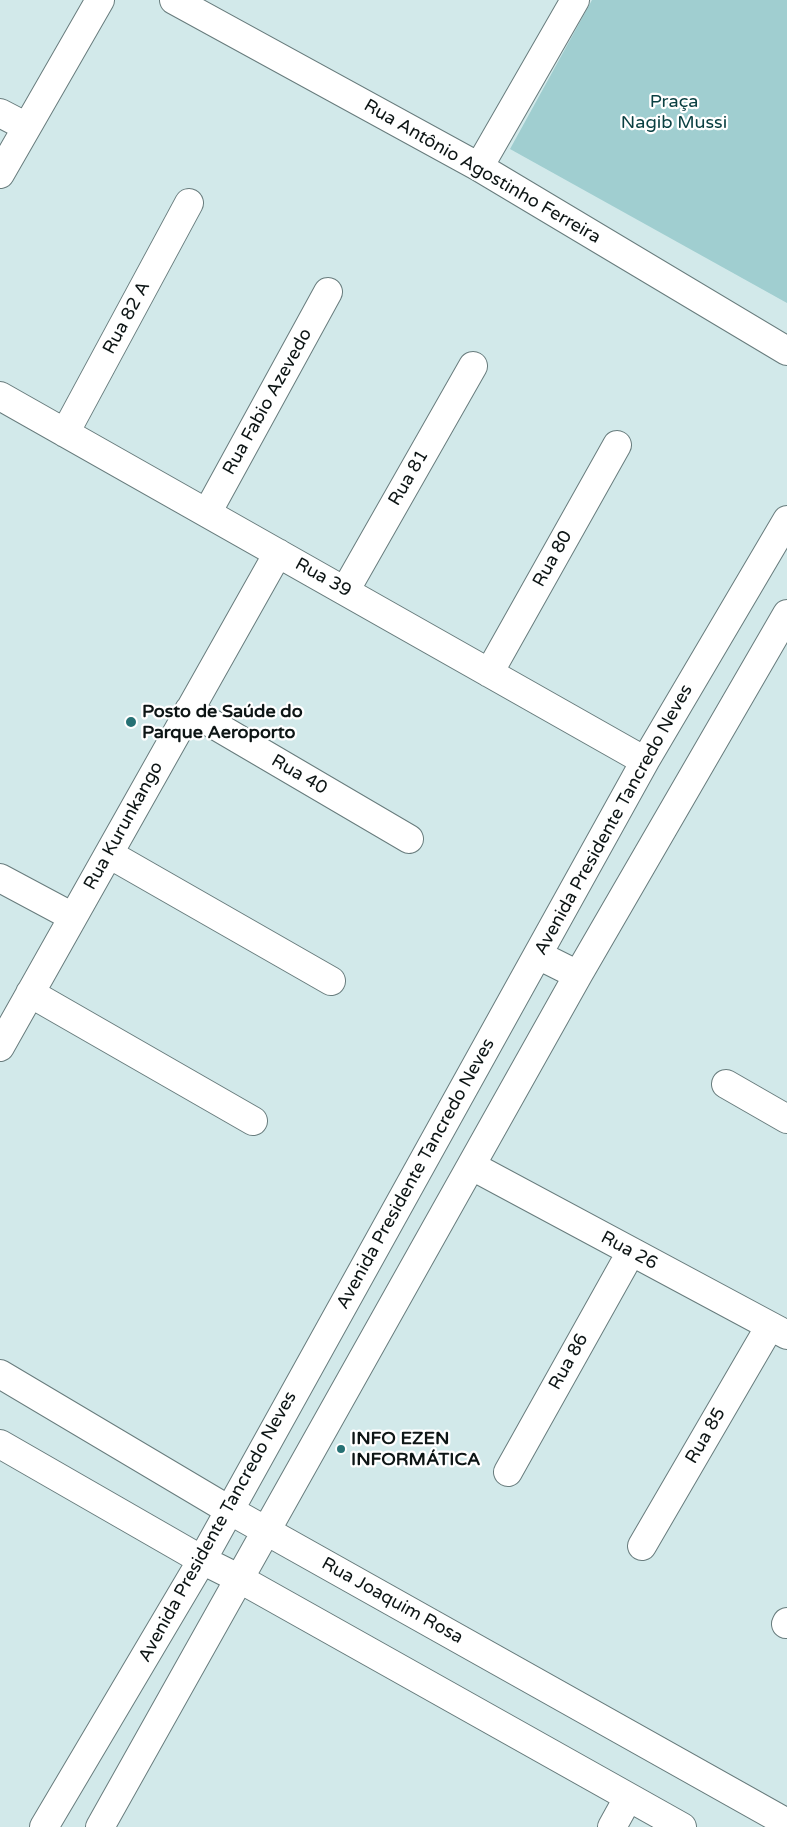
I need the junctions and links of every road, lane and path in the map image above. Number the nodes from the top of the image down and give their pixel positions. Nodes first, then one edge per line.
1 (100, 0) edge
2 (174, 0) edge
3 (575, 0) edge
4 (0, 113) edge
5 (27, 127) junction
6 (479, 167) junction
7 (0, 174) edge
8 (189, 203) dead end
9 (328, 292) dead end
10 (787, 351) edge
11 (473, 366) dead end
12 (0, 396) edge
13 (66, 433) junction
14 (617, 445) dead end
15 (207, 513) junction
16 (787, 520) edge
17 (278, 553) junction
18 (345, 591) junction
19 (787, 614) edge
20 (489, 673) junction
21 (189, 710) junction
22 (646, 761) junction
23 (409, 839) dead end
24 (108, 854) junction
25 (0, 878) edge
26 (73, 917) junction
27 (538, 955) junction
28 (578, 975) junction
29 (331, 981) dead end
30 (30, 993) junction
31 (0, 1046) edge
32 (726, 1084) dead end
33 (787, 1119) edge
34 (252, 1121) dead end
35 (472, 1166) junction
36 (631, 1252) junction
37 (778, 1330) edge
38 (0, 1374) edge
39 (0, 1444) edge
40 (508, 1472) dead end
41 (229, 1510) junction
42 (266, 1530) junction
43 (642, 1546) dead end
44 (202, 1560) junction
45 (240, 1579) junction
46 (628, 1798) junction
47 (787, 1823) edge
48 (44, 1827) edge
49 (100, 1827) edge
50 (612, 1827) edge
51 (682, 1827) edge

1 - 5 street
2 - 6 street, Rua Antônio Agostinho Ferreira
3 - 6 street
4 - 5 street
5 - 7 street
6 - 10 street, Rua Antônio Agostinho Ferreira
8 - 13 street, Rua 82 A
9 - 15 street, Rua Fabio Azevedo
11 - 18 street, Rua 81
12 - 13 street, Rua 39
13 - 15 street, Rua 39
14 - 20 street, Rua 80
15 - 17 street, Rua 39
16 - 22 street, Avenida Presidente Tancredo Neves
17 - 18 street, Rua 39
17 - 21 street, Rua Kurunkango
18 - 20 street, Rua 39
19 - 28 street
20 - 22 street, Rua 39
21 - 23 street, Rua 40
21 - 24 street, Rua Kurunkango
22 - 27 street, Avenida Presidente Tancredo Neves
24 - 26 street, Rua Kurunkango
24 - 29 street
25 - 26 street
26 - 30 street, Rua Kurunkango
27 - 28 street
27 - 41 street, Avenida Presidente Tancredo Neves
28 - 35 street
30 - 31 street, Rua Kurunkango
30 - 34 street
32 - 33 street
35 - 36 street, Rua 26
35 - 42 street
36 - 37 street, Rua 26
36 - 40 street, Rua 86
37 - 43 street, Rua 85
38 - 41 street, Rua Joaquim Rosa
39 - 44 street
41 - 42 street, Rua Joaquim Rosa
41 - 44 street, Avenida Presidente Tancredo Neves
42 - 45 street
42 - 47 street, Rua Joaquim Rosa
44 - 45 street
44 - 48 street, Avenida Presidente Tancredo Neves
45 - 46 street
45 - 49 street
46 - 50 street
46 - 51 street

